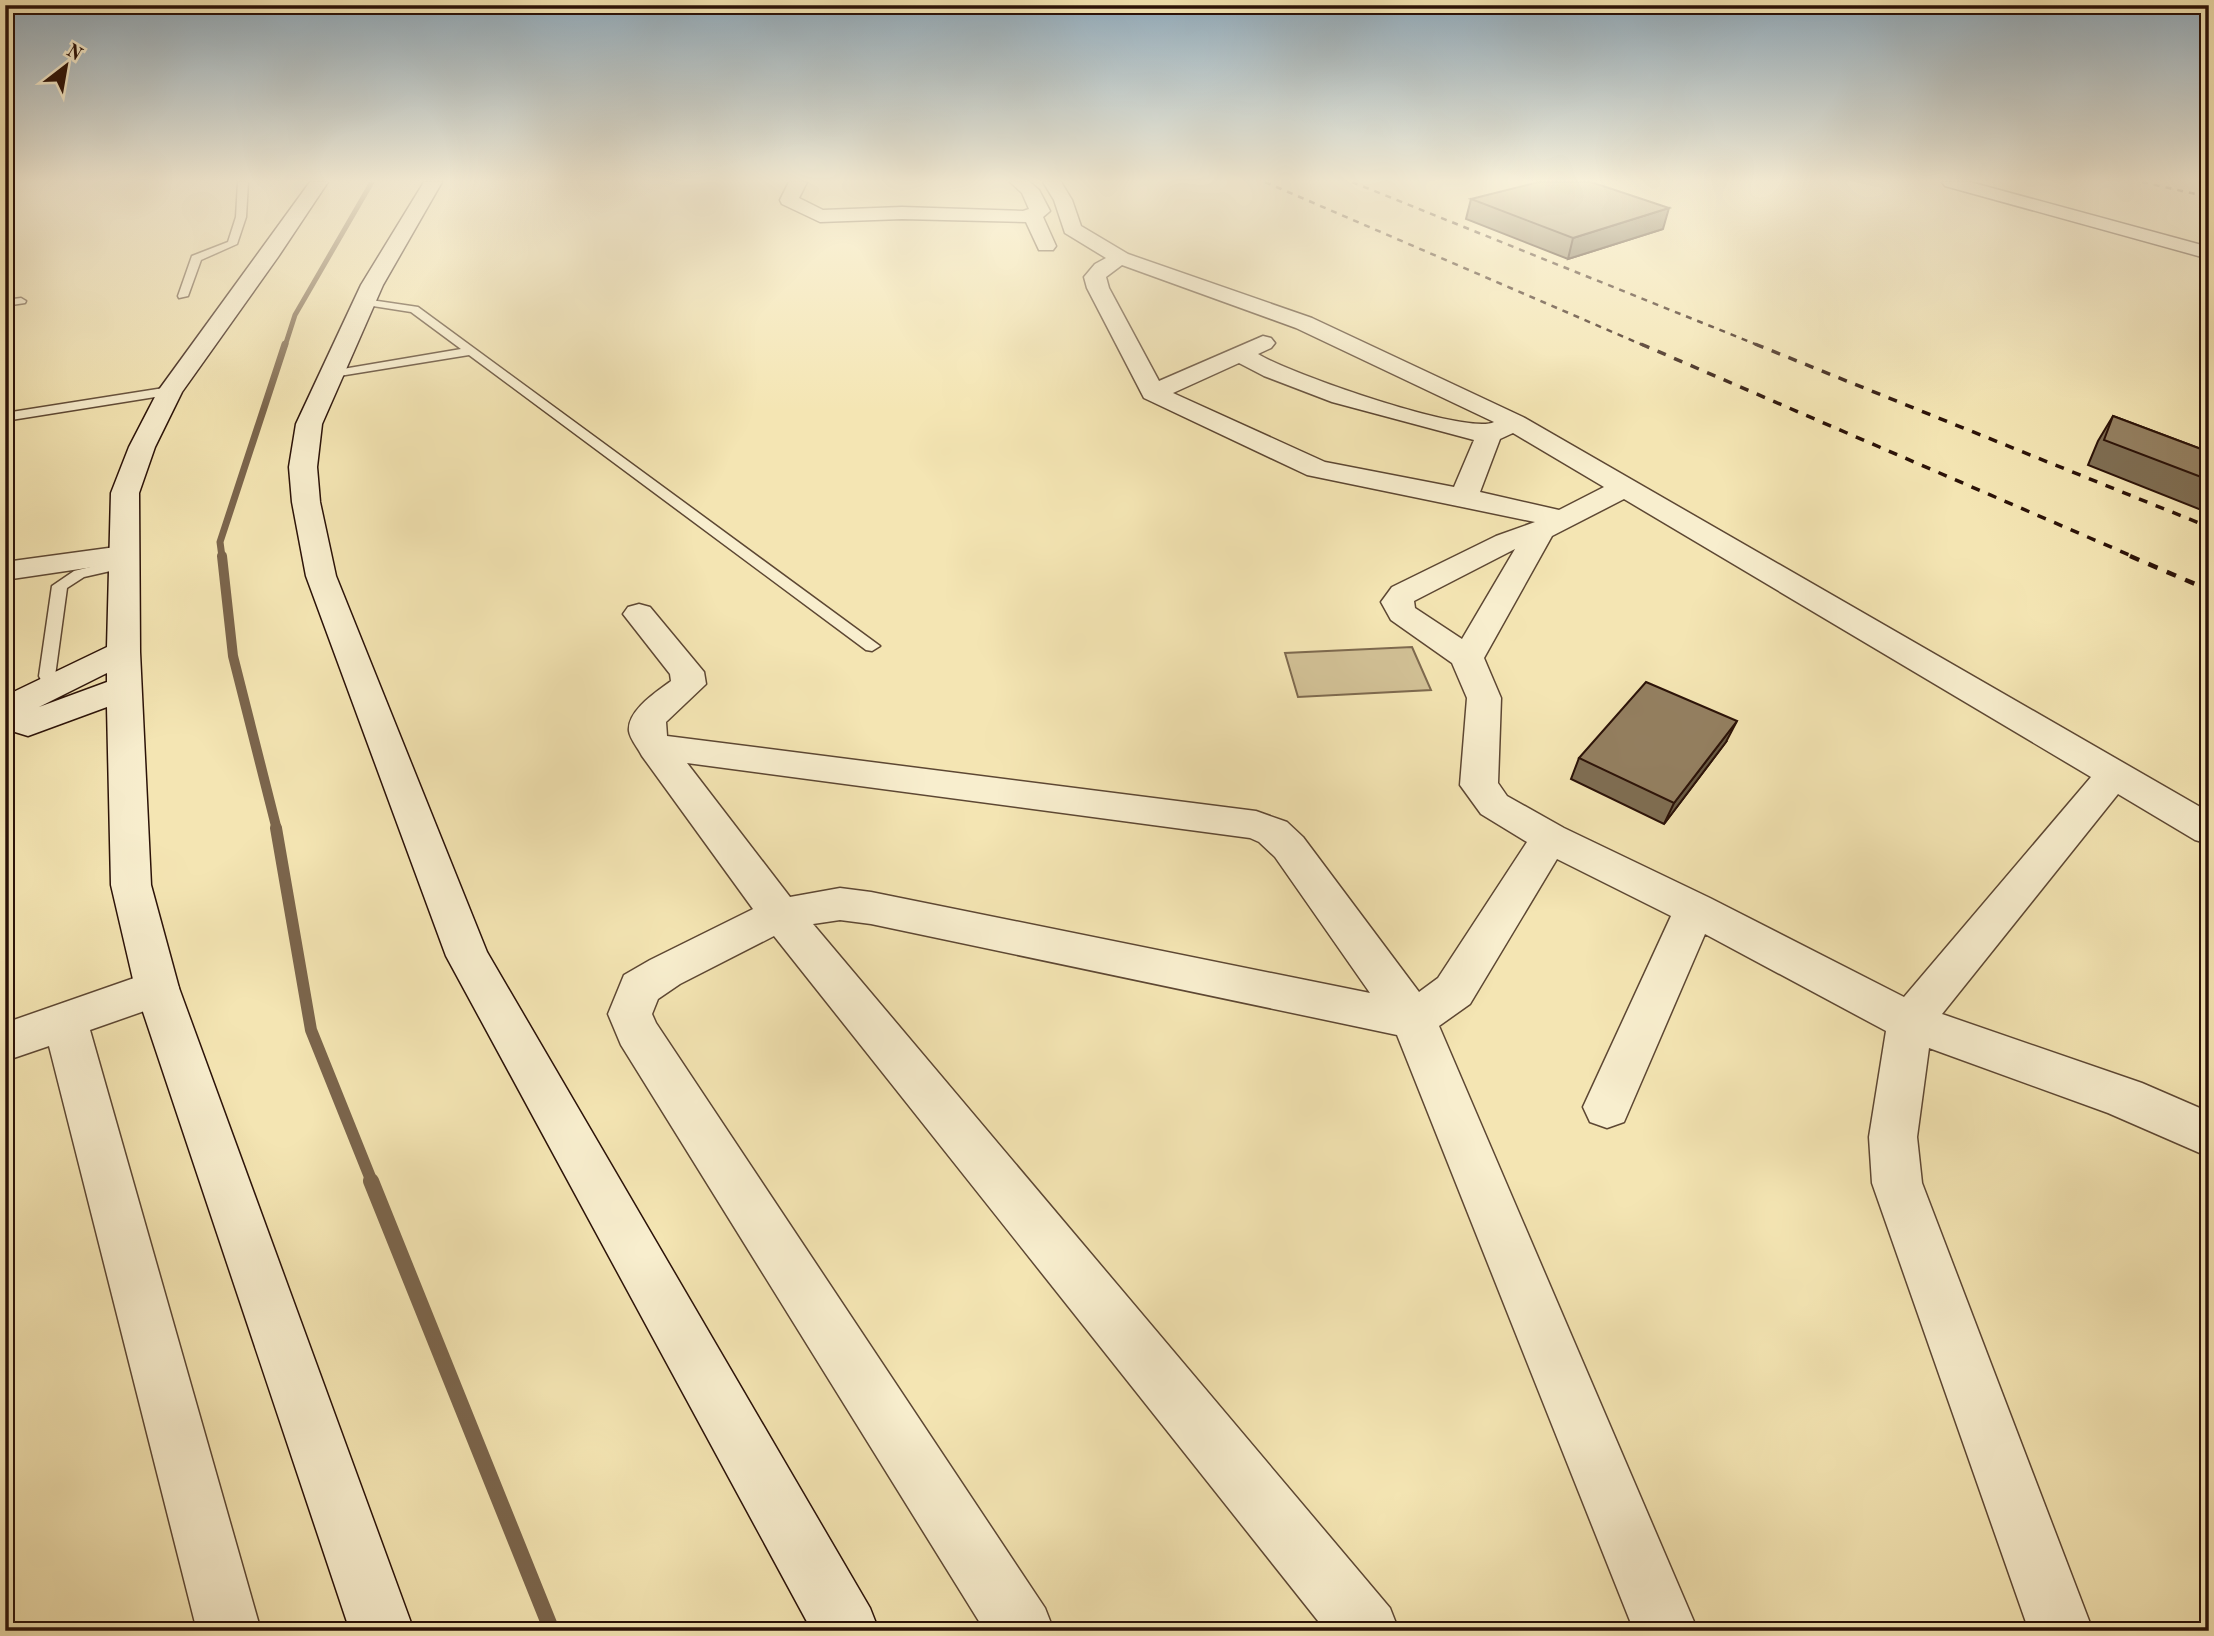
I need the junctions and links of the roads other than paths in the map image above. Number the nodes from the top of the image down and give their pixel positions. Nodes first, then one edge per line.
1 (196, 258) edge
2 (267, 258) edge
3 (389, 258) edge
4 (1121, 258) edge
5 (1122, 258) edge
6 (183, 296) dead end
7 (21, 301) dead end
8 (364, 302) junction
9 (5, 303) edge
10 (1304, 323) junction
11 (471, 352) junction
12 (1241, 353) junction
13 (331, 375) junction
14 (170, 391) junction
15 (1153, 393) junction
16 (5, 416) edge
17 (1514, 422) junction
18 (1489, 435) junction
19 (1624, 488) junction
20 (1464, 498) junction
21 (1551, 524) junction
22 (123, 559) junction
23 (5, 571) edge
24 (639, 614) dead end
25 (872, 646) dead end
26 (1467, 658) junction
27 (123, 670) junction
28 (47, 676) dead end
29 (5, 710) edge
30 (5, 732) edge
31 (655, 747) junction
32 (2115, 773) junction
33 (2209, 830) edge
34 (1550, 838) junction
35 (1695, 909) junction
36 (780, 914) junction
37 (158, 988) junction
38 (1414, 1020) junction
39 (65, 1021) junction
40 (1910, 1022) junction
41 (5, 1042) edge
42 (1607, 1107) dead end
43 (2209, 1135) edge
44 (229, 1631) edge
45 (382, 1631) edge
46 (847, 1631) edge
47 (1022, 1631) edge
48 (1367, 1631) edge
49 (1666, 1631) edge
50 (2061, 1631) edge

1 - 6 lane
2 - 14 street
3 - 8 street
4 - 15 street
5 - 10 street
7 - 9 lane
8 - 11 lane
8 - 13 street
10 - 12 street
10 - 17 street
11 - 13 lane
11 - 25 lane
12 - 15 street
12 - 18 street
13 - 46 street
14 - 16 lane
14 - 22 street
15 - 20 street
17 - 18 street
17 - 19 street
18 - 20 street
19 - 21 street
19 - 32 street
20 - 21 street
21 - 26 street
21 - 26 street
22 - 23 street
22 - 27 street
22 - 28 lane
24 - 31 street
26 - 34 street
27 - 29 street
27 - 30 street
27 - 37 street
31 - 36 street
31 - 38 street
32 - 33 street
32 - 40 street
34 - 35 street
34 - 38 street
35 - 40 street
35 - 42 street
36 - 38 street
36 - 47 street
36 - 48 street
37 - 39 street
37 - 45 street
38 - 49 street
39 - 41 street
39 - 44 street
40 - 43 street
40 - 50 street

